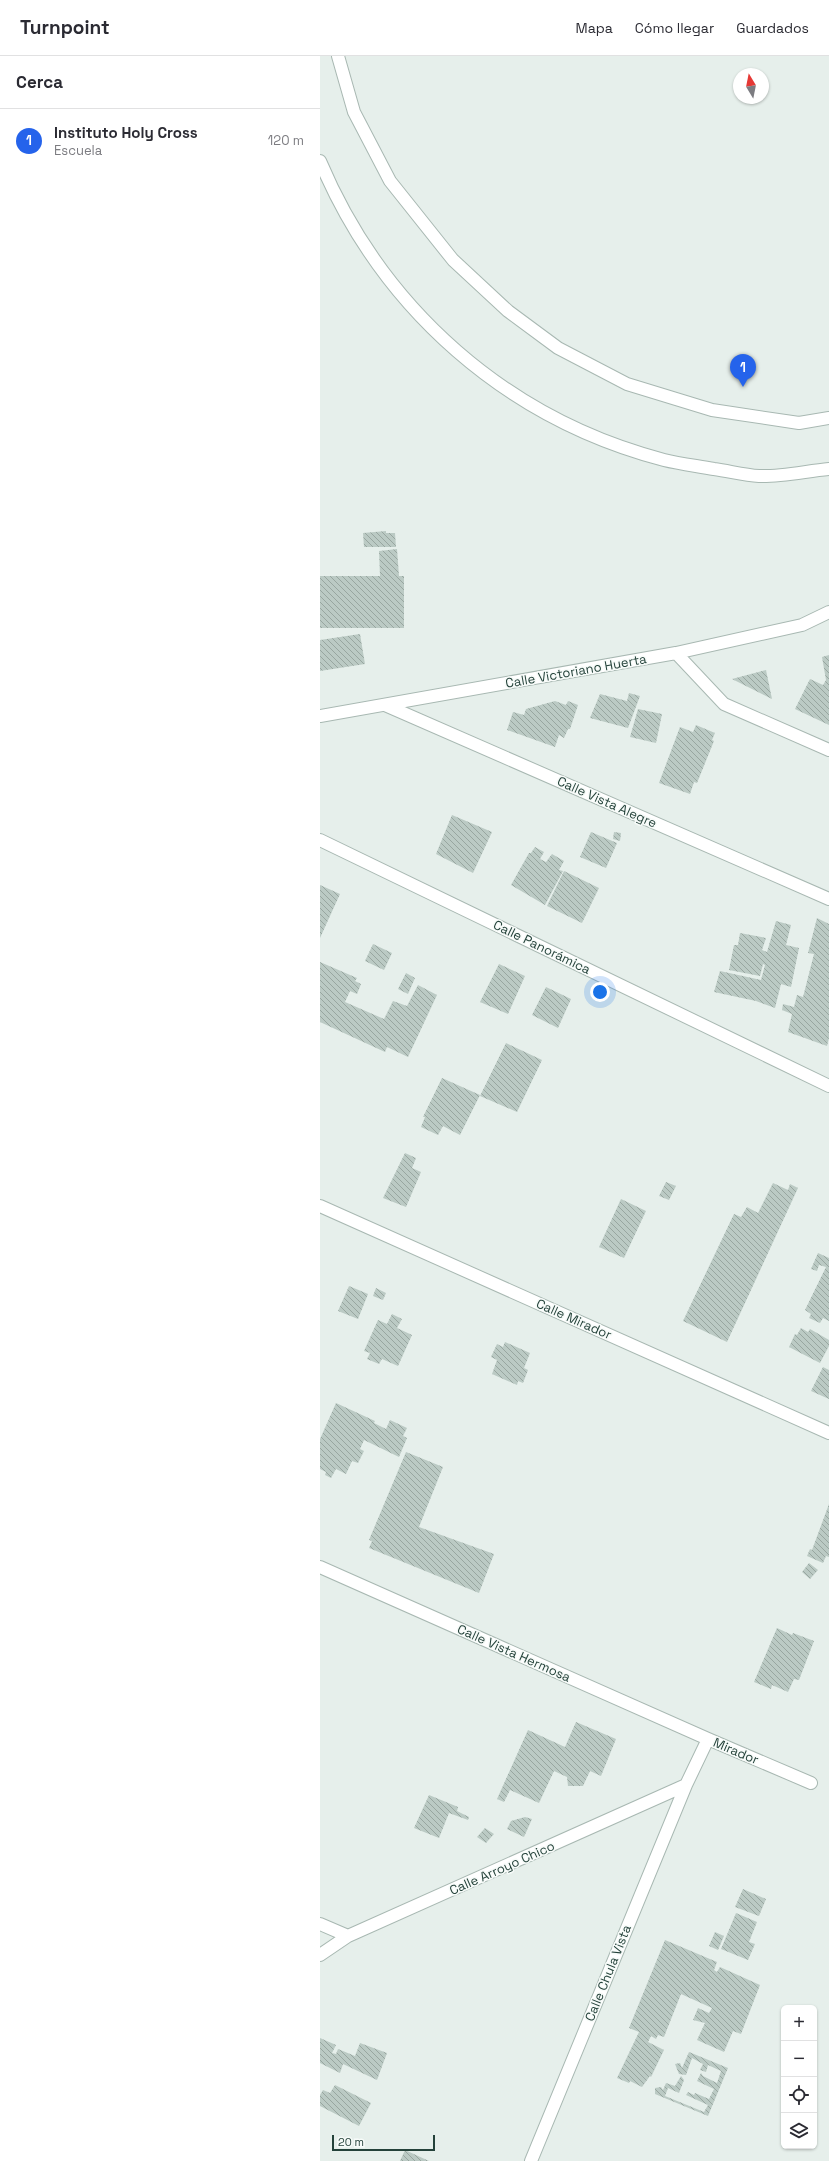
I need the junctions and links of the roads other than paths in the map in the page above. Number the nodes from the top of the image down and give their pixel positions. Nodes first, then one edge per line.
1 (338, 56) edge
2 (320, 161) edge
3 (829, 418) edge
4 (829, 469) edge
5 (829, 612) edge
6 (676, 653) junction
7 (384, 705) junction
8 (320, 716) edge
9 (829, 750) edge
10 (320, 840) edge
11 (829, 899) edge
12 (829, 1086) edge
13 (320, 1206) edge
14 (829, 1433) edge
15 (320, 1567) edge
16 (708, 1740) junction
17 (811, 1783) dead end
18 (686, 1785) junction
19 (320, 1924) edge
20 (348, 1936) junction
21 (320, 1955) edge
22 (531, 2161) edge

1 - 3 street
2 - 4 street
5 - 6 street, Calle Victoriano Huerta
6 - 7 street, Calle Victoriano Huerta
6 - 9 street
7 - 8 street, Calle Victoriano Huerta
7 - 11 street, Calle Vista Alegre
10 - 12 street, Calle Panorámica
13 - 14 street, Calle Mirador
15 - 16 street, Calle Vista Hermosa
16 - 17 street, Mirador
16 - 18 street, Mirador
18 - 20 street, Calle Arroyo Chico
18 - 22 street, Calle Chula Vista
19 - 20 street
20 - 21 street, Calle Arroyo Chico

